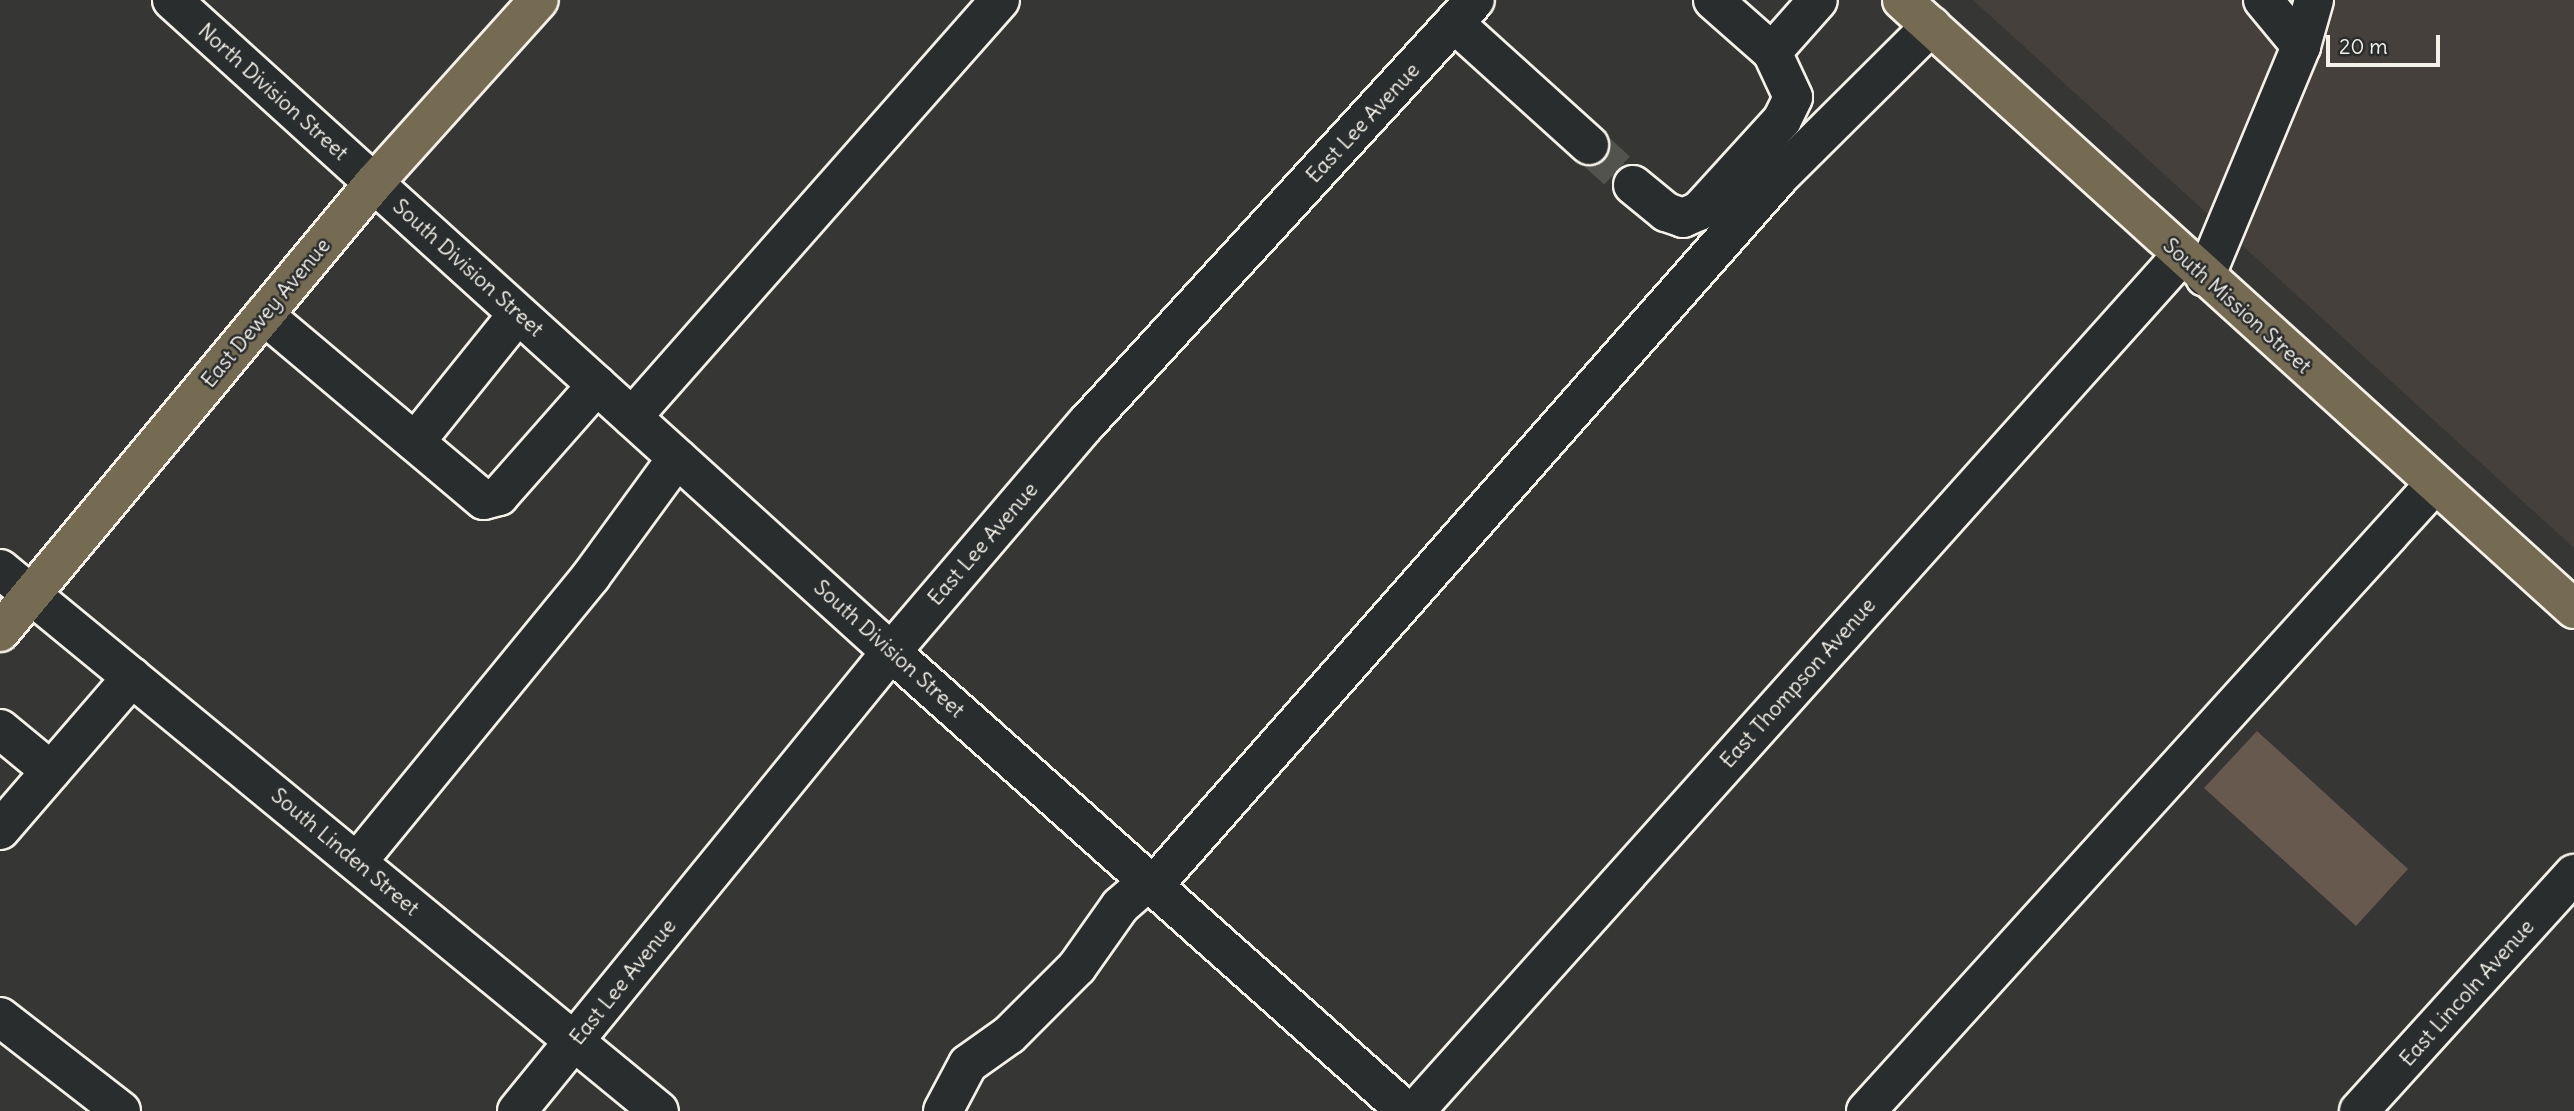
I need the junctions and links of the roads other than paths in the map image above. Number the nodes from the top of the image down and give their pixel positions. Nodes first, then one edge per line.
1 (172, 0) edge
2 (539, 0) edge
3 (1000, 0) edge
4 (1713, 0) edge
5 (1818, 0) edge
6 (1902, 0) edge
7 (2263, 0) edge
8 (2314, 0) edge
9 (1465, 12) edge
10 (1931, 26) junction
11 (2301, 46) junction
12 (1772, 52) junction
13 (1589, 145) tunnel mouth
14 (374, 183) junction
15 (1633, 185) tunnel mouth
16 (2193, 267) junction
17 (519, 314) junction
18 (264, 315) junction
19 (597, 386) junction
20 (632, 417) junction
21 (415, 442) junction
22 (677, 458) junction
23 (2435, 484) junction
24 (0, 569) edge
25 (31, 594) junction
26 (2574, 609) edge
27 (0, 632) edge
28 (891, 652) junction
29 (132, 677) junction
30 (0, 729) edge
31 (51, 771) junction
32 (0, 830) edge
33 (357, 862) junction
34 (2574, 874) edge
35 (1150, 884) junction
36 (0, 1017) edge
37 (575, 1042) junction
38 (121, 1111) edge
39 (517, 1111) edge
40 (659, 1111) edge
41 (943, 1111) edge
42 (1406, 1111) edge
43 (1415, 1111) edge
44 (1866, 1111) edge
45 (2359, 1111) edge

1 - 14 street, North Division Street
2 - 14 main road, East Dewey Avenue
3 - 20 street
4 - 12 street
5 - 12 street
6 - 10 main road, South Mission Street
7 - 11 street
8 - 11 street, East Thompson Avenue
9 - 13 street
9 - 28 street, East Lee Avenue
10 - 16 main road, South Mission Street
10 - 35 street
11 - 16 street, East Thompson Avenue
12 - 15 street
14 - 17 street, South Division Street
14 - 18 main road, East Dewey Avenue
16 - 23 main road, South Mission Street
16 - 43 street, East Thompson Avenue
17 - 19 street, South Division Street
17 - 21 street
18 - 21 street
18 - 25 main road, East Dewey Avenue
19 - 20 street, South Division Street
19 - 21 street
20 - 22 street, South Division Street
22 - 28 street, South Division Street
22 - 33 street
23 - 26 main road, South Mission Street
23 - 44 street
24 - 25 street, South Linden Street
25 - 27 main road, East Dewey Avenue
25 - 29 street, South Linden Street
28 - 35 street, South Division Street
28 - 37 street, East Lee Avenue
29 - 31 street
29 - 33 street, South Linden Street
30 - 31 street
31 - 32 street
33 - 37 street, South Linden Street
34 - 45 street, East Lincoln Avenue
35 - 41 street
35 - 42 street, South Division Street
36 - 38 street
37 - 39 street, East Lee Avenue
37 - 40 street, South Linden Street

